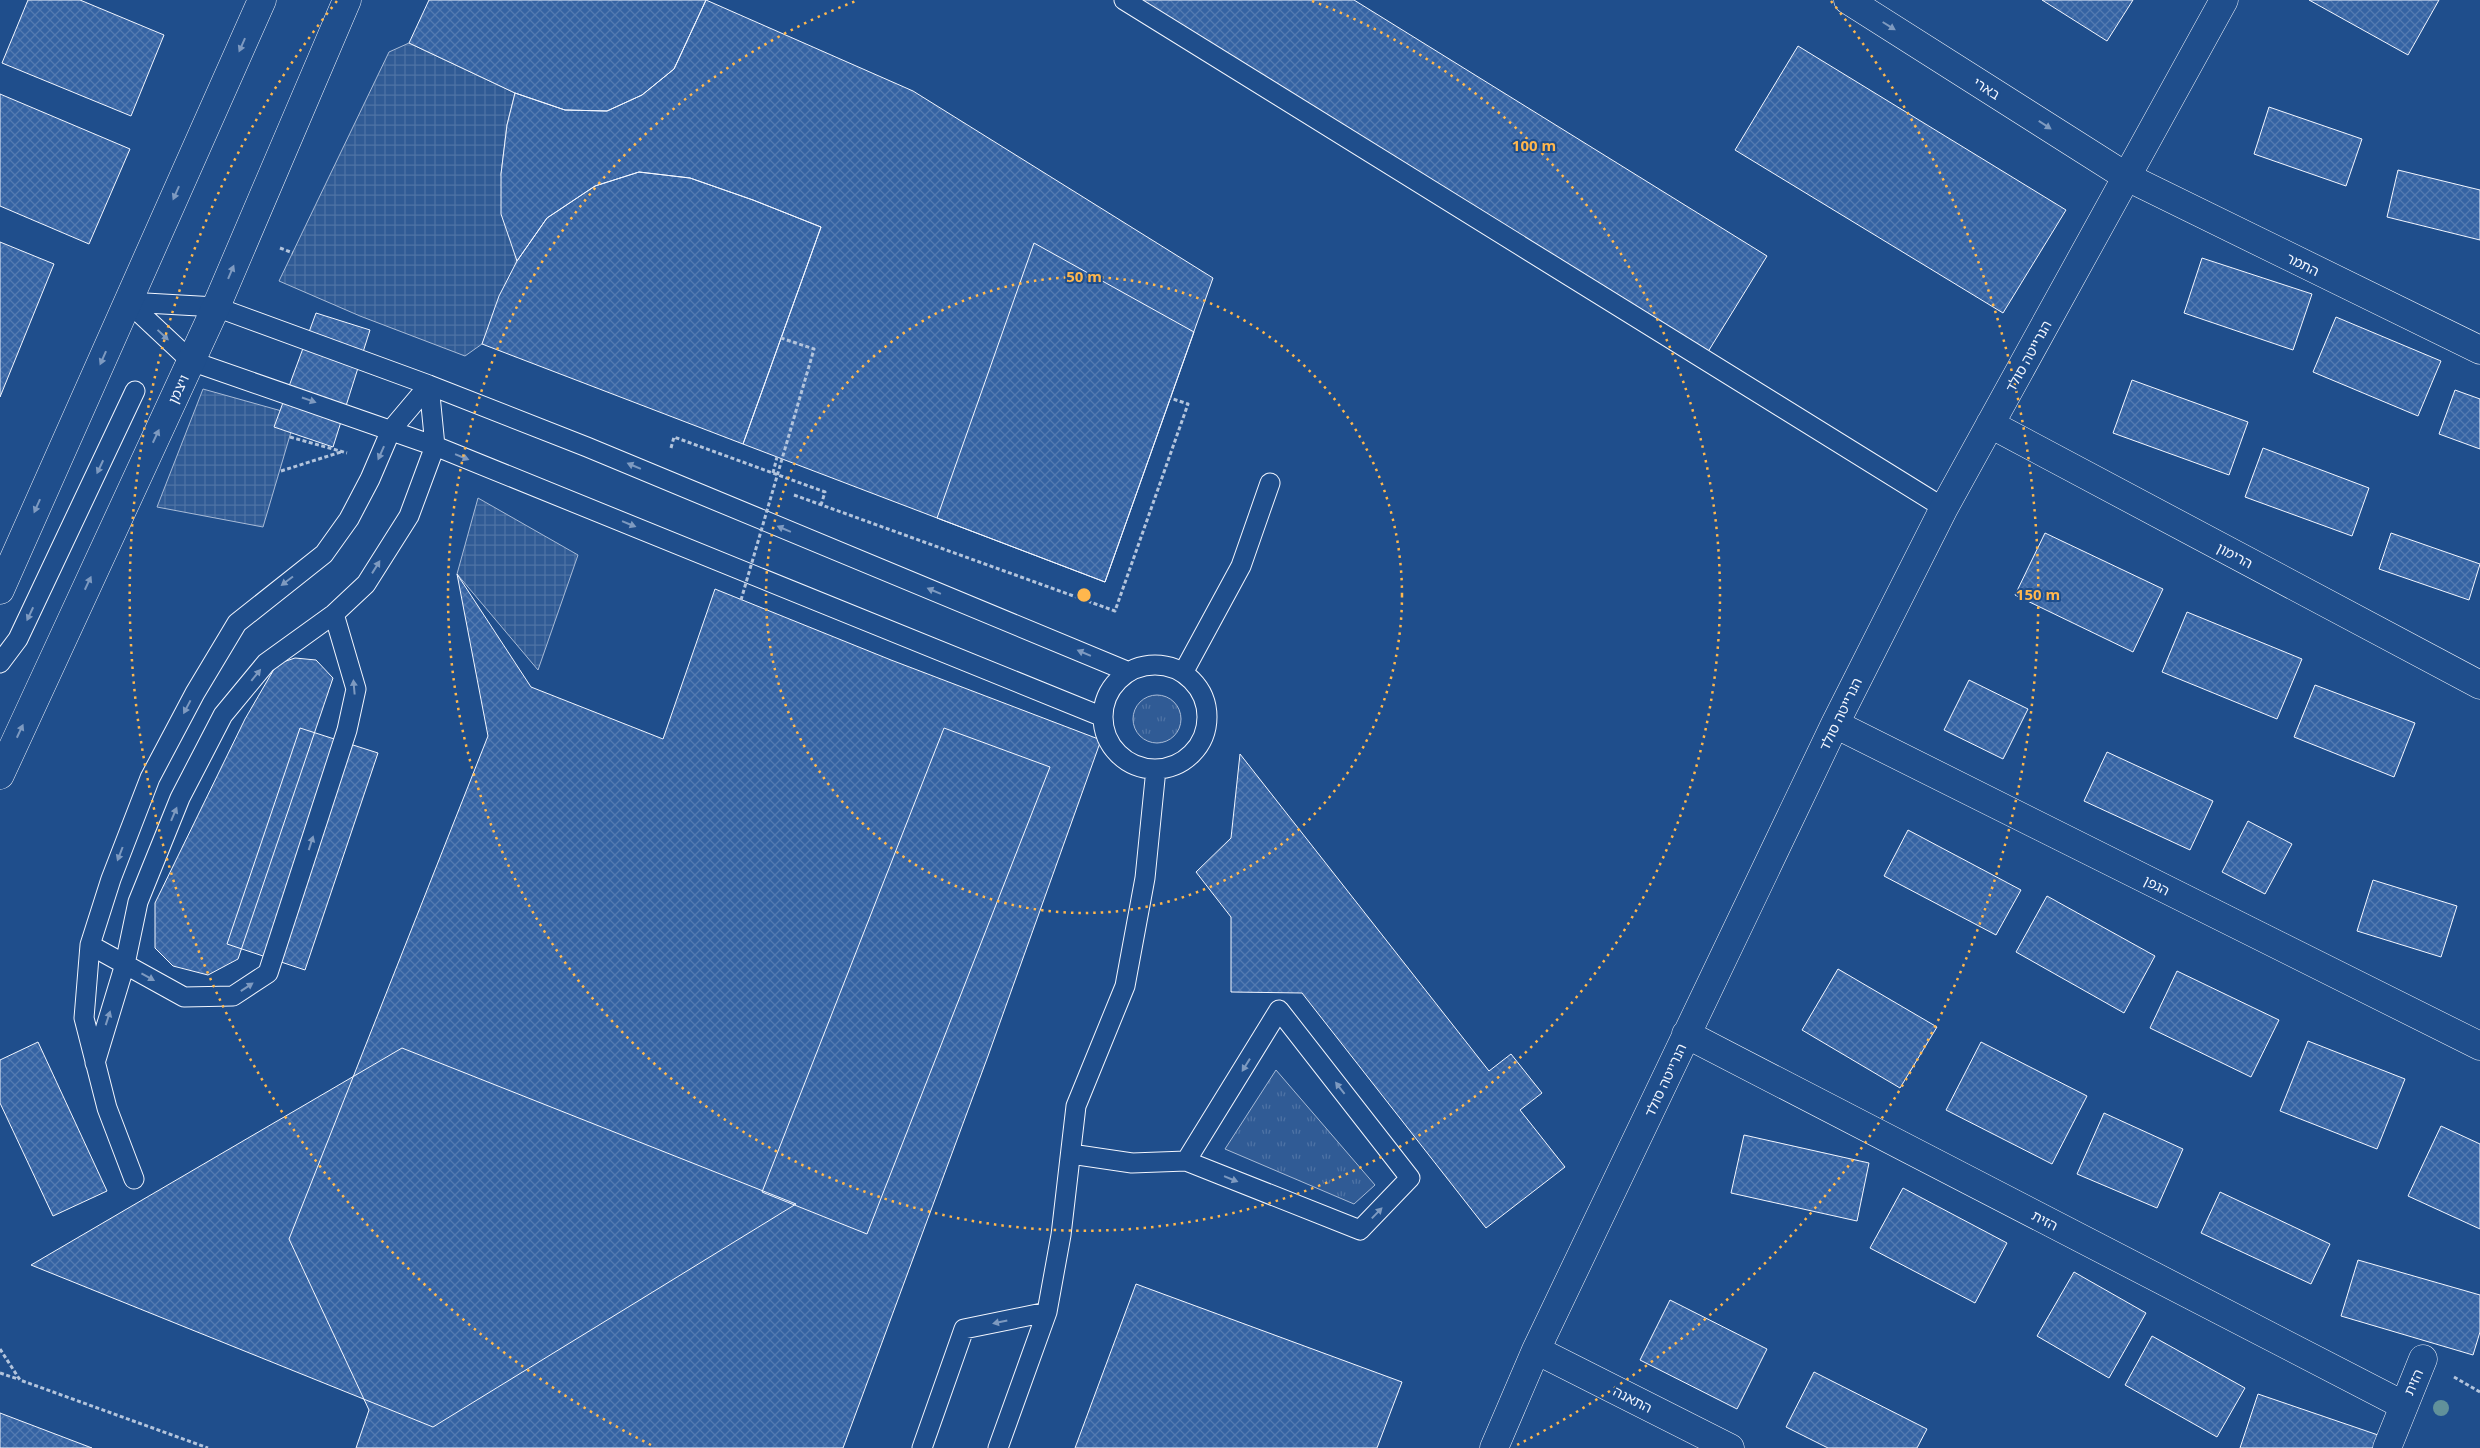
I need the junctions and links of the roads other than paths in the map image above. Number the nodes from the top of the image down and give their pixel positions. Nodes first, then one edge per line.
1 (262, 0) edge
2 (347, 0) edge
3 (1124, 0) edge
4 (2224, 0) edge
5 (1851, 1) edge
6 (2127, 177) junction
7 (128, 302) junction
8 (216, 307) junction
9 (2480, 350) edge
10 (191, 361) junction
11 (429, 385) junction
12 (135, 391) dead end
13 (1990, 424) junction
14 (391, 430) junction
15 (435, 446) junction
16 (1270, 483) dead end
17 (1944, 508) junction
18 (0, 590) edge
19 (334, 614) junction
20 (0, 663) edge
21 (1129, 672) junction
22 (1183, 673) junction
23 (2480, 685) edge
24 (1103, 717) junction
25 (1835, 724) junction
26 (1156, 769) junction
27 (0, 775) edge
28 (90, 945) junction
29 (125, 964) junction
30 (1686, 1034) junction
31 (2480, 1046) edge
32 (95, 1065) junction
33 (1070, 1154) junction
34 (1186, 1161) junction
35 (134, 1179) dead end
36 (1047, 1312) junction
37 (1536, 1350) junction
38 (2423, 1359) dead end
39 (2403, 1405) junction
40 (922, 1448) edge
41 (998, 1448) edge
42 (1494, 1448) edge
43 (1730, 1448) edge
44 (2387, 1448) edge

1 -> 7 street
8 -> 2 street, ויצמן
3 - 17 lane
4 - 6 street, הנרייטה סולד
5 -> 6 street, בארי
6 - 9 street, התמר
6 - 13 street, הנרייטה סולד
7 - 8 lane
7 -> 10 lane
7 -> 18 street
8 - 10 street, ויצמן
8 - 11 lane
10 -> 14 lane
27 -> 10 street, ויצמן
11 - 14 lane
11 - 15 lane
21 -> 11 lane
12 -> 20 lane
13 - 17 street, הנרייטה סולד
13 - 23 street, הרימון
14 - 15 lane
14 -> 28 lane
19 -> 15 lane
15 -> 24 lane
16 - 22 lane
17 - 25 street, הנרייטה סולד
29 -> 19 lane
29 -> 19 lane
21 - 22 lane
21 - 24 lane
22 - 26 lane
24 - 26 lane
25 - 30 street, הנרייטה סולד
25 - 31 street, הגפן
26 - 33 lane
28 - 29 lane
28 - 32 lane
32 -> 29 lane
30 - 37 street, הנרייטה סולד
30 - 39 street, הזית
32 - 35 lane
33 - 34 lane
33 - 36 lane
34 -> 34 lane
36 -> 40 lane
36 - 41 lane
37 - 42 street, הנרייטה סולד
37 - 43 street, התאנה
38 - 39 street, הזית
39 - 44 street, הזית

